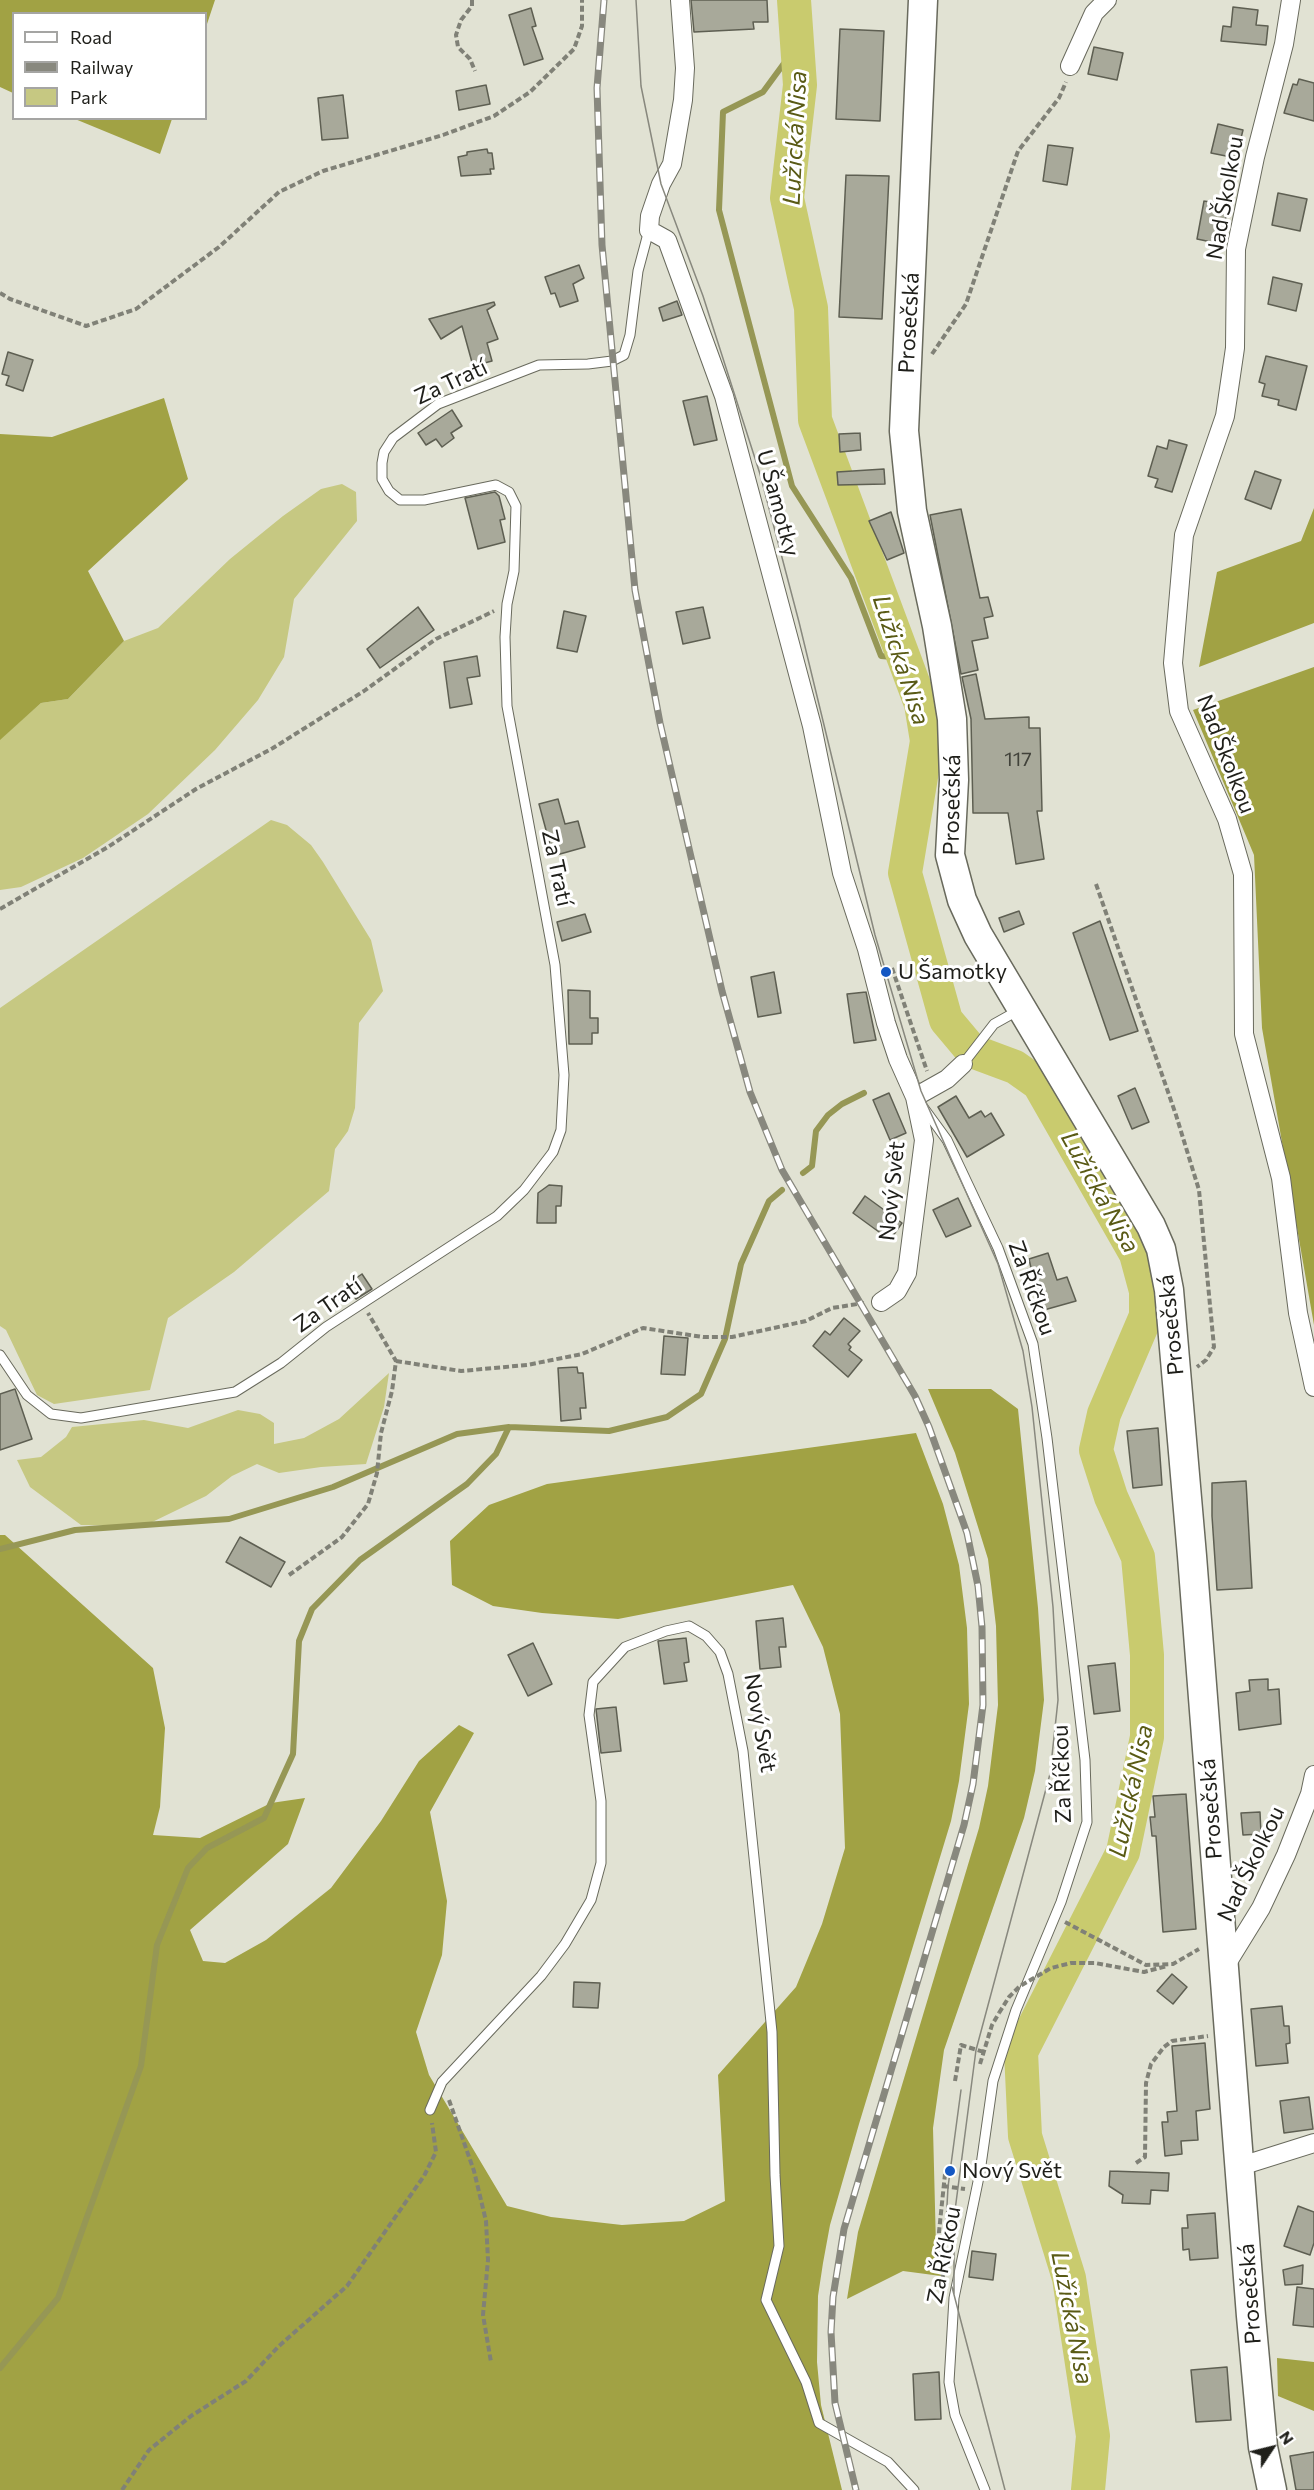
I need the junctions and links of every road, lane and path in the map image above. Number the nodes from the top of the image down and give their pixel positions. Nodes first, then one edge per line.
1 (472, 0) edge
2 (582, 0) edge
3 (680, 0) edge
4 (923, 0) edge
5 (1107, 0) edge
6 (1291, 0) edge
7 (1070, 66) joint
8 (475, 71) dead end
9 (649, 230) junction
10 (0, 293) edge
11 (906, 381) junction
12 (507, 604) junction
13 (1096, 884) dead end
14 (0, 909) edge
15 (889, 965) dead end
16 (1022, 1008) junction
17 (963, 1064) joint
18 (933, 1086) junction
19 (915, 1097) junction
20 (881, 1302) joint
21 (363, 1304) junction
22 (0, 1355) edge
23 (396, 1361) junction
24 (1176, 1371) junction
25 (1314, 1387) edge
26 (290, 1575) dead end
27 (1314, 1775) edge
28 (1063, 1921) dead end
29 (1202, 1943) dead end
30 (1173, 1964) junction
31 (1223, 1969) junction
32 (1230, 2038) junction
33 (984, 2052) junction
34 (980, 2064) dead end
35 (955, 2081) dead end
36 (442, 2082) junction
37 (430, 2110) joint
38 (1314, 2143) edge
39 (1136, 2163) dead end
40 (1241, 2166) junction
41 (945, 2174) dead end
42 (966, 2179) dead end
43 (943, 2186) junction
44 (944, 2281) dead end
45 (491, 2362) dead end
46 (122, 2490) edge
47 (914, 2490) edge
48 (986, 2490) edge
49 (1272, 2490) edge

1 - 8 path
2 - 10 path
3 - 9 street
4 - 11 main road, Prosečská
5 - 7 street
6 - 25 street, Nad Školkou
7 - 11 path
9 - 12 lane, Za Tratí
9 - 19 street, U Šamotky
11 - 16 main road, Prosečská
12 - 14 path
12 - 21 lane, Za Tratí
13 - 24 path
15 - 18 path
16 - 17 lane
16 - 24 main road, Prosečská
17 - 18 street
18 - 19 street
19 - 20 street, Nový Svět
19 - 48 lane, Za Říčkou
20 - 23 path
21 - 22 lane, Za Tratí
21 - 23 path
23 - 26 path
24 - 31 main road, Prosečská
27 - 31 street, Nad Školkou
28 - 30 path
29 - 30 path
30 - 33 path, bridge
31 - 32 main road, Prosečská
32 - 39 path
32 - 40 main road, Prosečská
33 - 34 path
33 - 35 path
36 - 37 lane, Nový Svět
36 - 45 path
36 - 47 lane, Nový Svět
37 - 46 path
38 - 40 street
40 - 49 main road, Prosečská
41 - 43 path
42 - 43 path
43 - 44 path

